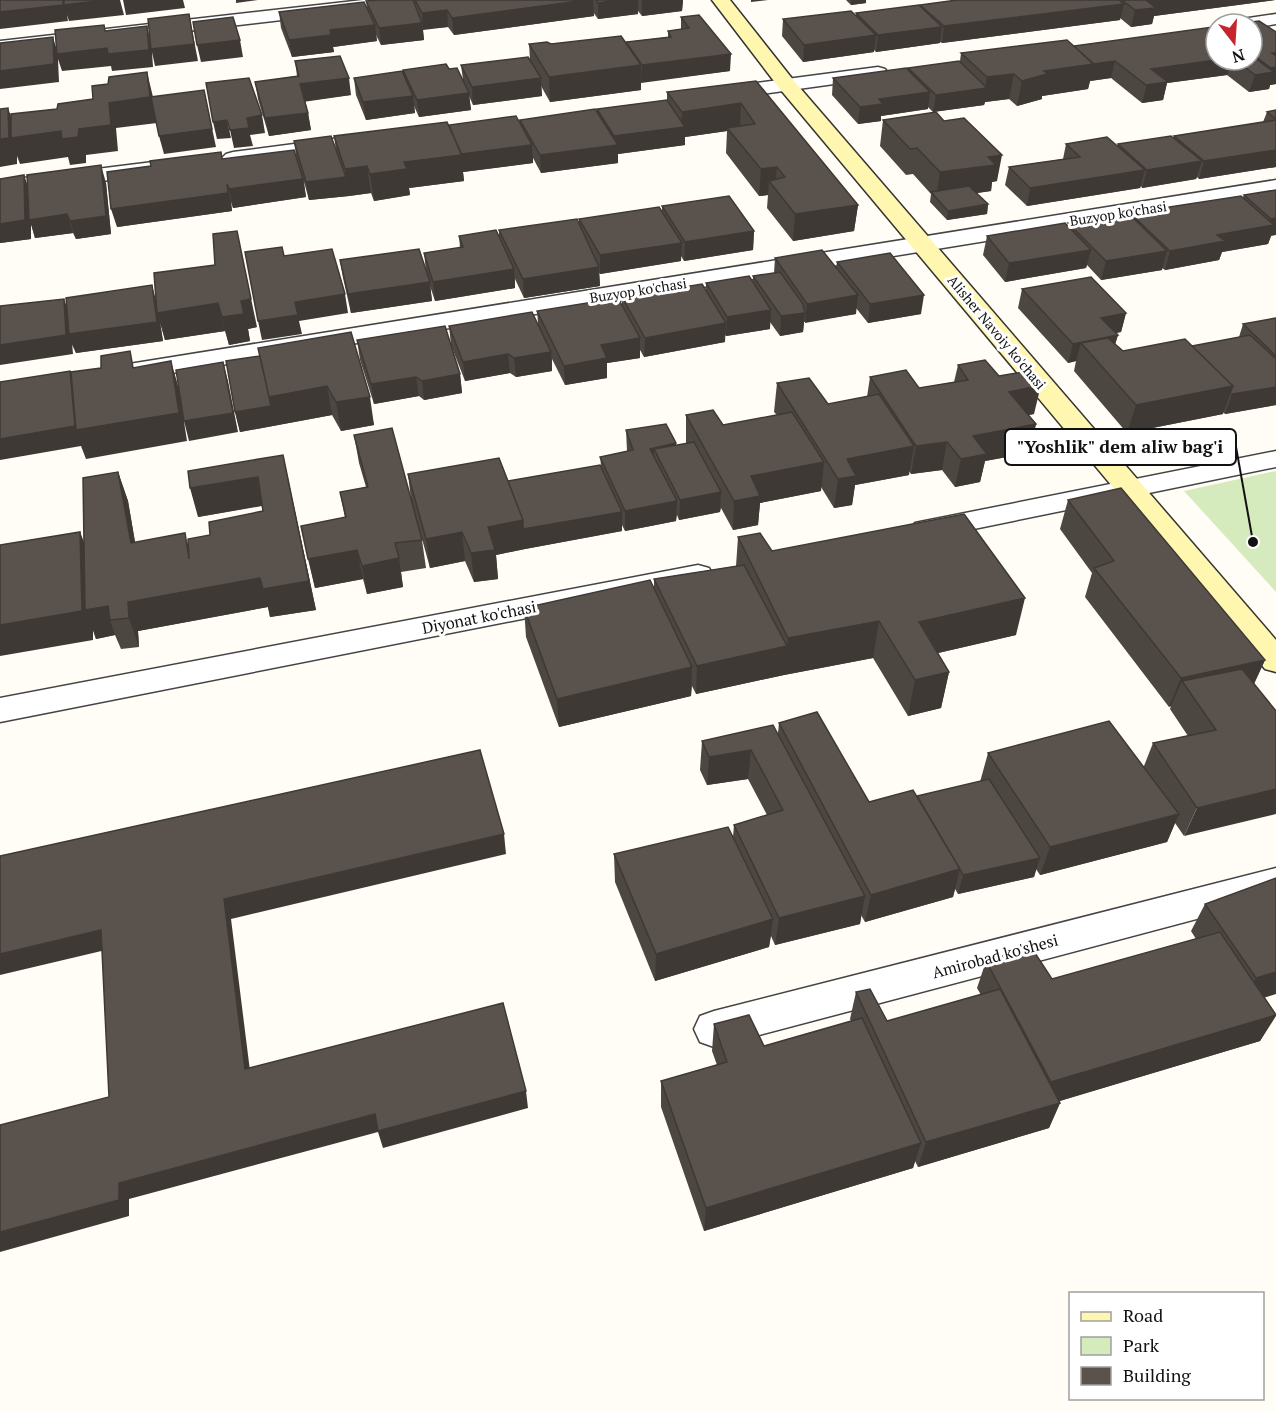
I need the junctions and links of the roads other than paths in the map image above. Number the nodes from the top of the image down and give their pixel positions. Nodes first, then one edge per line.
1 (410, 0) edge
2 (721, 0) edge
3 (0, 47) edge
4 (891, 71) edge
5 (787, 85) junction
6 (693, 98) edge
7 (364, 141) edge
8 (212, 161) edge
9 (176, 165) edge
10 (1276, 187) edge
11 (0, 188) edge
12 (922, 244) junction
13 (106, 376) edge
14 (1276, 459) edge
15 (1131, 490) junction
16 (898, 536) edge
17 (723, 570) edge
18 (1276, 661) edge
19 (0, 710) edge
20 (1276, 883) edge
21 (714, 1029) edge

1 - 3 street
2 - 5 street, Alisher Navoiy ko'chasi
4 - 5 street
5 - 6 street
5 - 12 street, Alisher Navoiy ko'chasi
7 - 8 street
9 - 11 street
10 - 12 street, Buzyop ko'chasi
12 - 13 street, Buzyop ko'chasi
12 - 15 street, Alisher Navoiy ko'chasi
14 - 15 street
15 - 16 street
15 - 18 street, Alisher Navoiy ko'chasi
17 - 19 street, Diyonat ko'chasi
20 - 21 street, Amirobad ko'shesi

